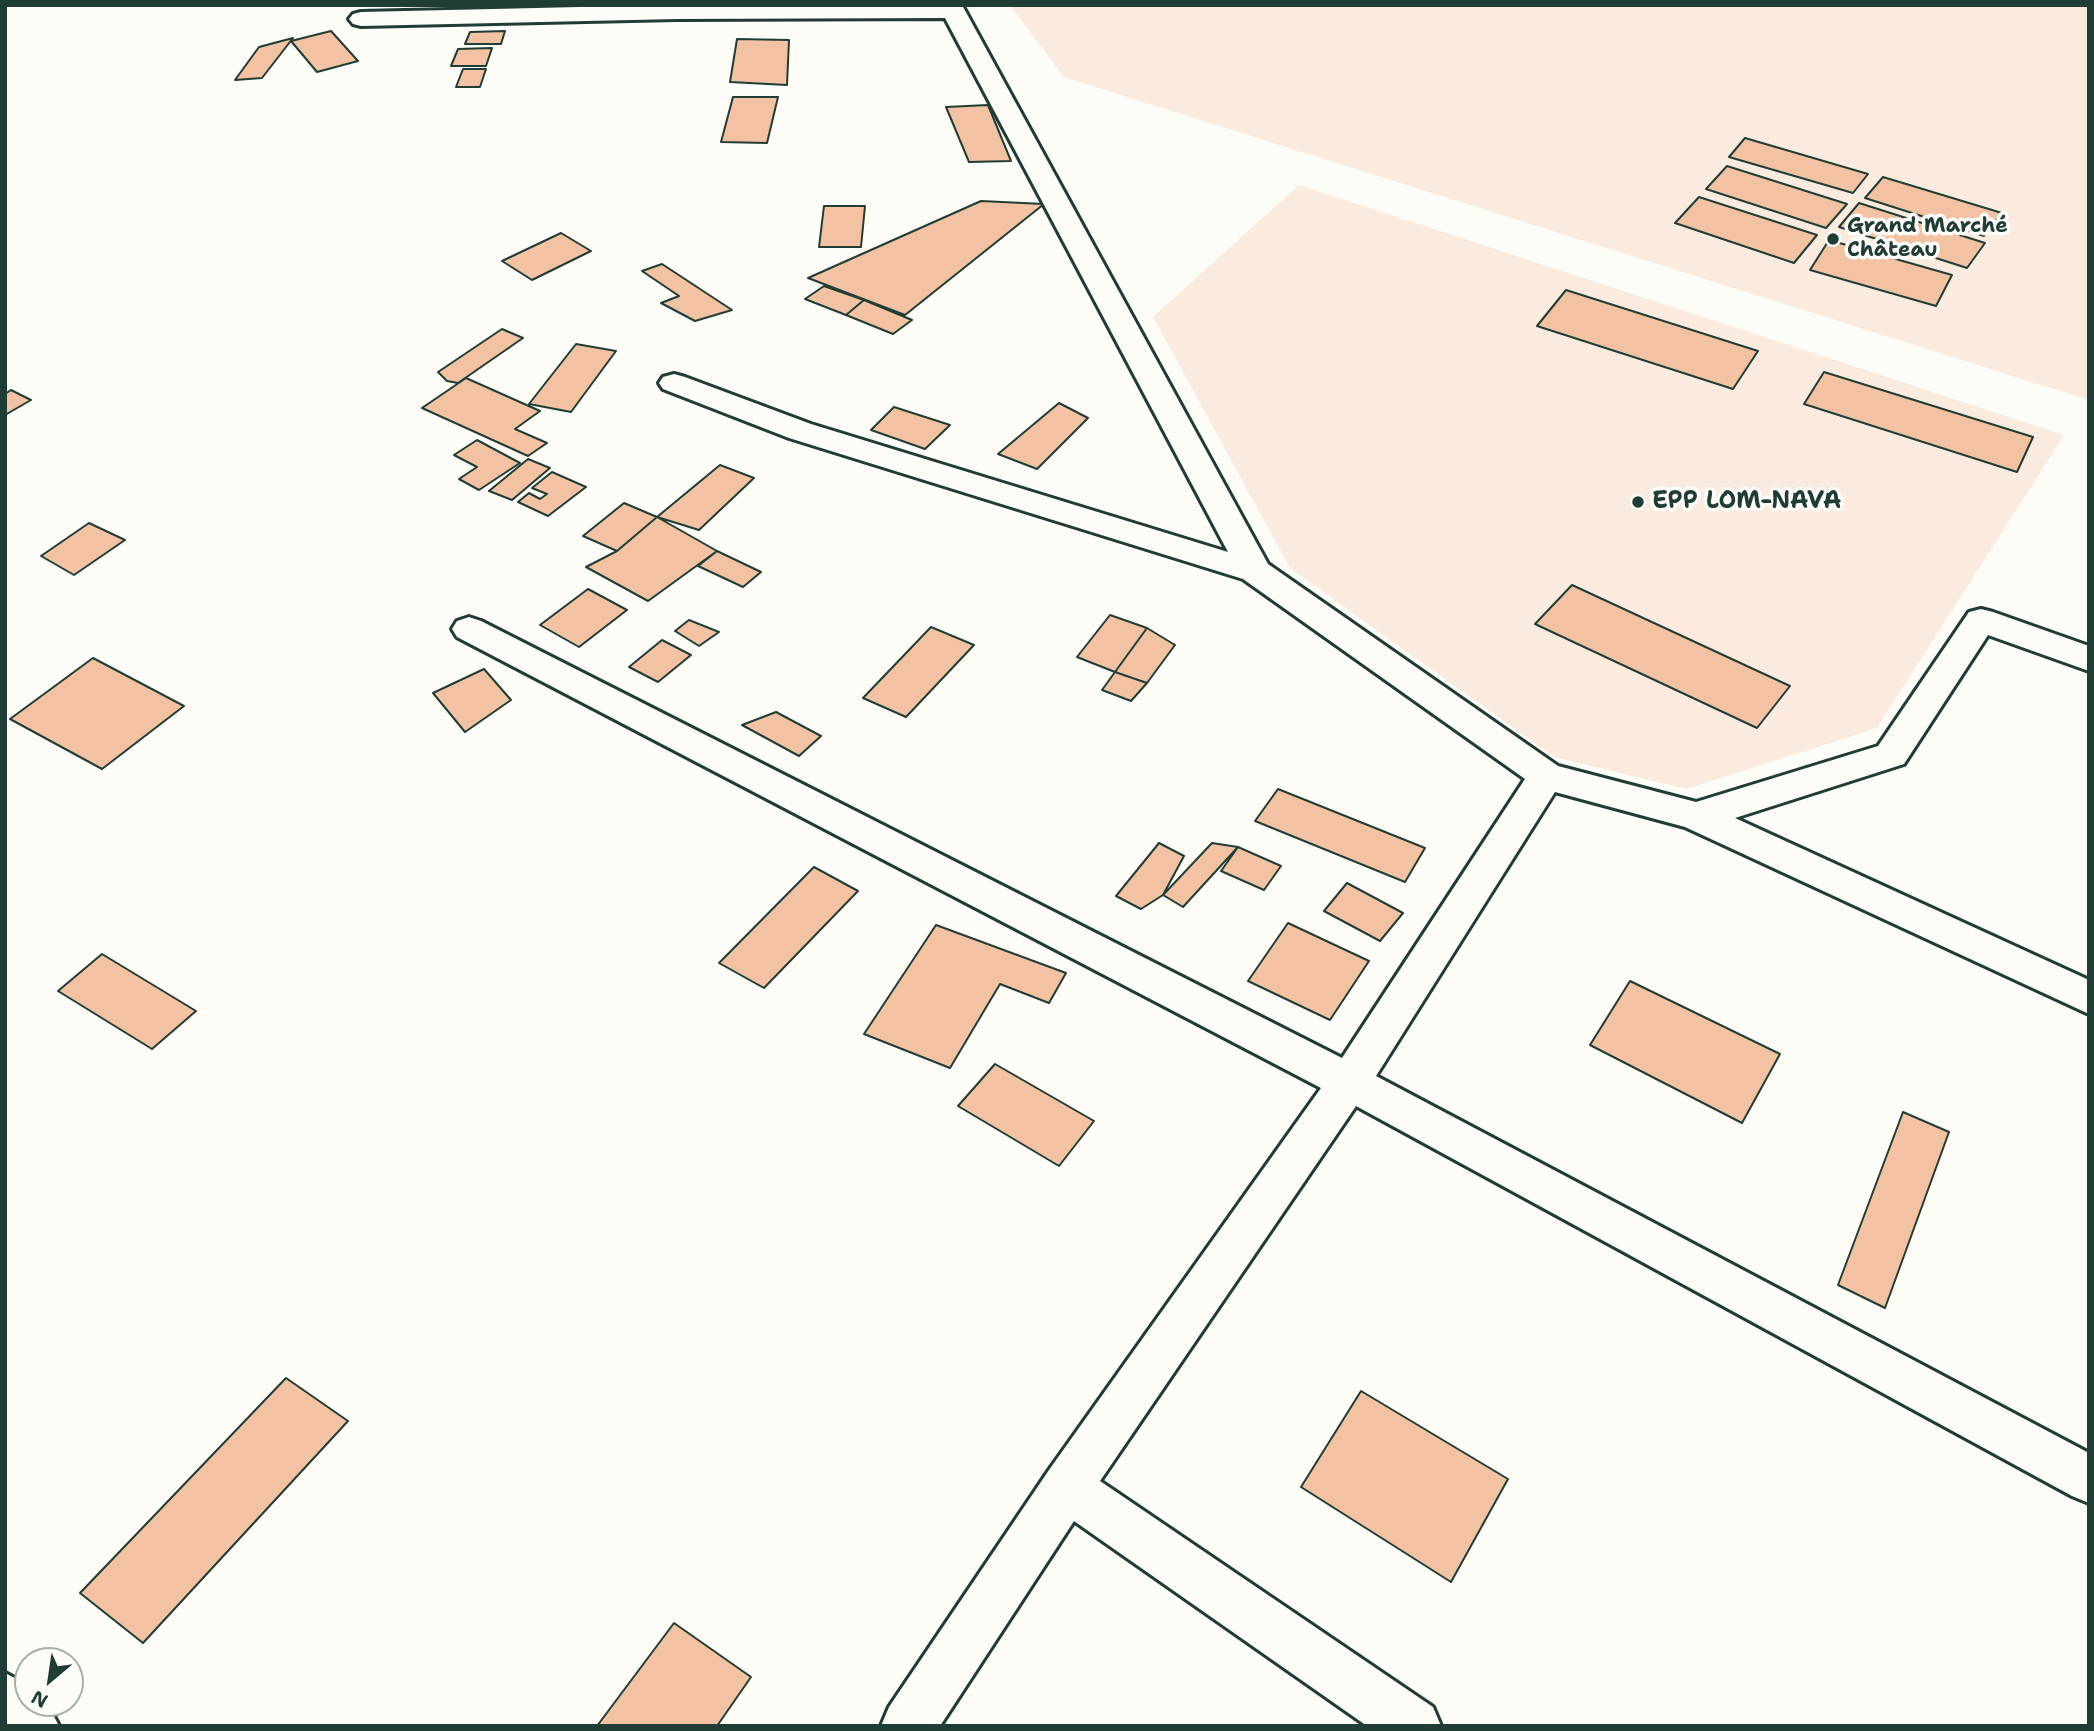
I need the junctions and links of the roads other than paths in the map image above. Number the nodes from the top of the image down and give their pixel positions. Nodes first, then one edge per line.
1 (951, 8) edge
2 (361, 19) dead end
3 (674, 383) dead end
4 (1255, 571) junction
5 (469, 629) dead end
6 (2089, 659) edge
7 (1546, 776) junction
8 (1696, 816) junction
9 (2089, 998) edge
10 (1349, 1082) junction
11 (2089, 1479) edge
12 (1067, 1487) junction
13 (5, 1700) edge
14 (32, 1726) edge
15 (908, 1726) edge
16 (1414, 1726) edge

1 - 2 street
1 - 4 street
3 - 4 street
4 - 7 street
5 - 10 street
6 - 8 street
7 - 8 street
7 - 10 street
8 - 9 street
10 - 11 street
10 - 12 street
12 - 15 street
12 - 16 street
13 - 14 street

